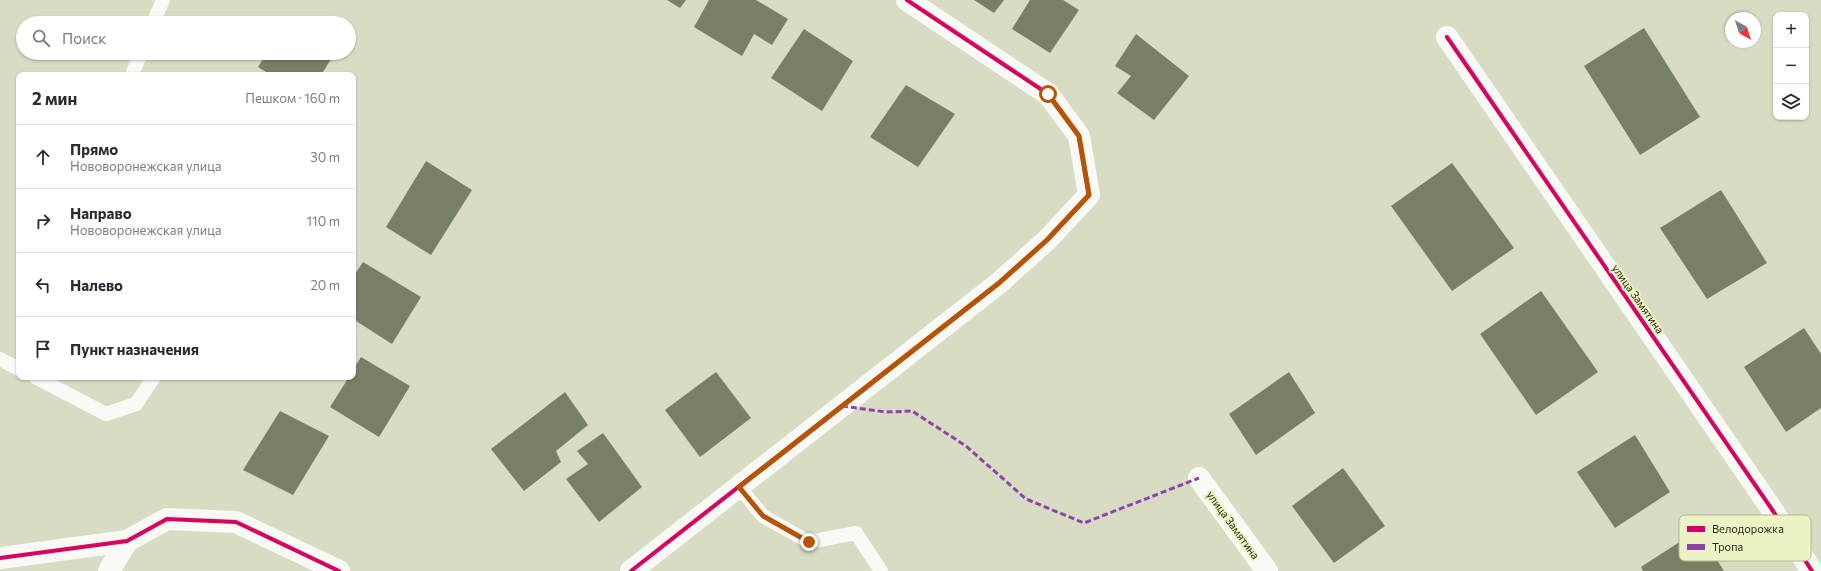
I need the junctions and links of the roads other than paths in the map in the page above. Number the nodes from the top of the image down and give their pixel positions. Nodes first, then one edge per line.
1 (163, 0) edge
2 (907, 0) edge
3 (156, 16) edge
4 (1447, 37) dead end
5 (138, 60) edge
6 (133, 72) edge
7 (0, 359) edge
8 (16, 367) edge
9 (41, 380) edge
10 (152, 380) edge
11 (1200, 478) dead end
12 (739, 487) junction
13 (1775, 515) edge
14 (127, 541) junction
15 (0, 558) edge
16 (1805, 561) edge
17 (109, 571) edge
18 (339, 571) edge
19 (631, 571) edge
20 (881, 571) edge
21 (1267, 571) edge
22 (1812, 571) edge

1 - 3 lane
2 - 12 street
4 - 13 street, улица Замятина
5 - 6 lane
7 - 8 lane
9 - 10 lane
11 - 21 street, улица Замятина
12 - 19 street
12 - 20 lane
14 - 15 street
14 - 17 street
14 - 18 street
16 - 22 street, улица Замятина

